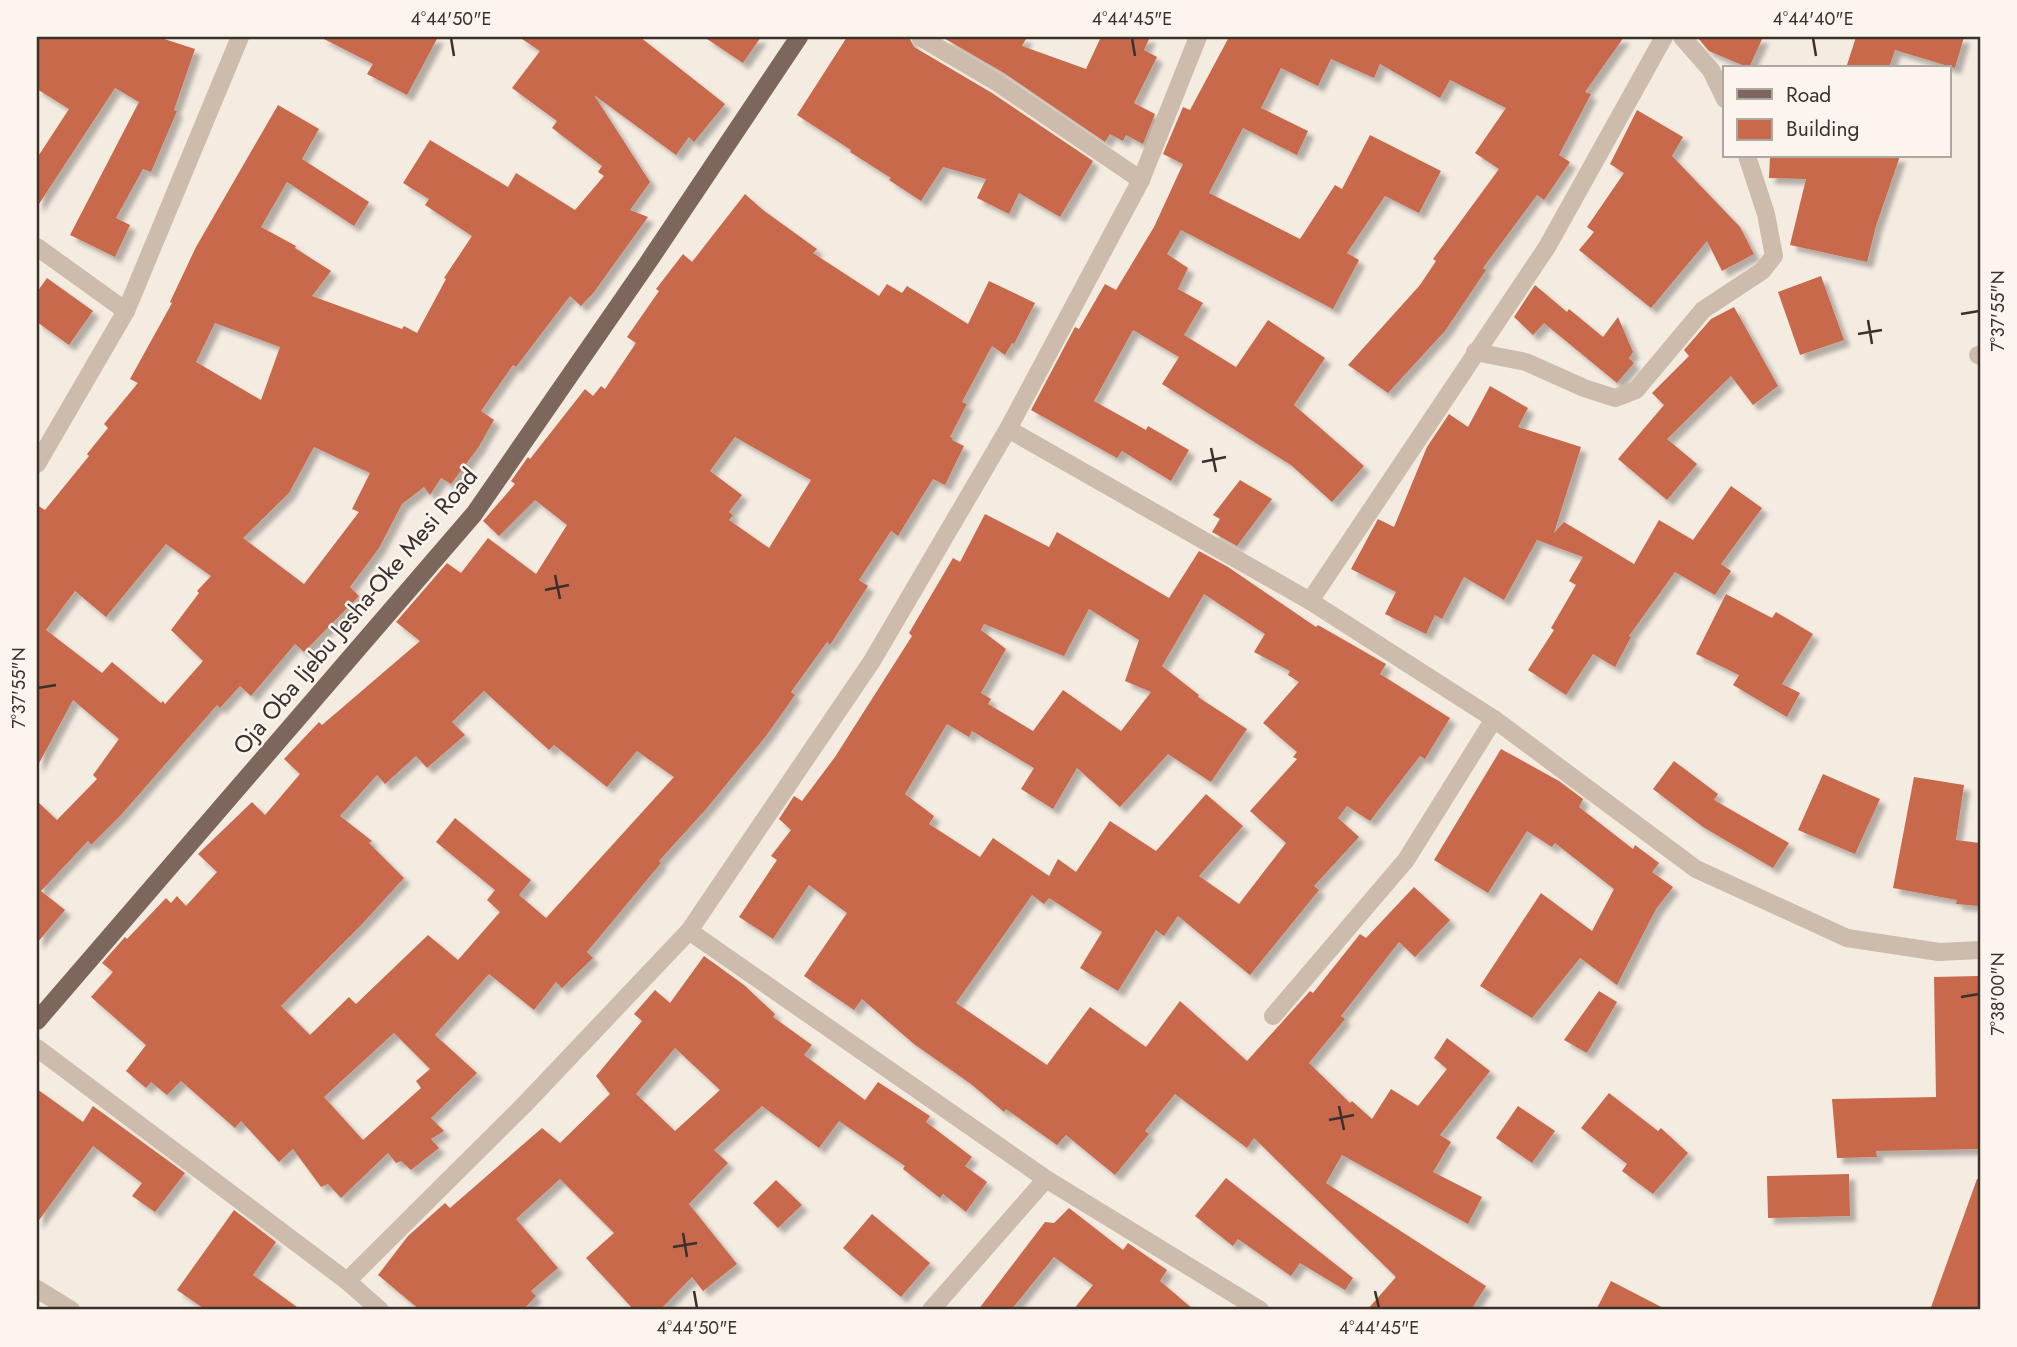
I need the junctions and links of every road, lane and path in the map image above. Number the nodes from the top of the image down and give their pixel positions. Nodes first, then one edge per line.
1 (240, 37) edge
2 (799, 37) edge
3 (920, 37) edge
4 (1198, 37) edge
5 (1664, 37) edge
6 (1682, 37) edge
7 (1723, 95) edge
8 (1748, 158) edge
9 (1141, 180) junction
10 (37, 247) edge
11 (126, 311) junction
12 (1475, 352) junction
13 (1008, 429) junction
14 (37, 464) edge
15 (1310, 601) junction
16 (1494, 719) junction
17 (689, 931) junction
18 (1980, 950) edge
19 (1273, 1016) dead end
20 (37, 1021) edge
21 (37, 1048) edge
22 (1046, 1179) junction
23 (347, 1281) junction
24 (37, 1289) edge
25 (71, 1310) edge
26 (380, 1310) edge
27 (931, 1310) edge
28 (1260, 1310) edge

1 - 11 street
2 - 20 main road, Oja Oba Ijebu Jesha-Oke Mesi Road
3 - 9 street
4 - 9 street
5 - 12 street
6 - 7 street
8 - 12 street
9 - 13 street
10 - 11 street
11 - 14 street
12 - 15 street
13 - 15 street
13 - 17 street
15 - 16 street
16 - 18 street
16 - 19 street
17 - 22 street
17 - 23 street
21 - 23 street
22 - 27 street
22 - 28 street
23 - 26 street
24 - 25 street

